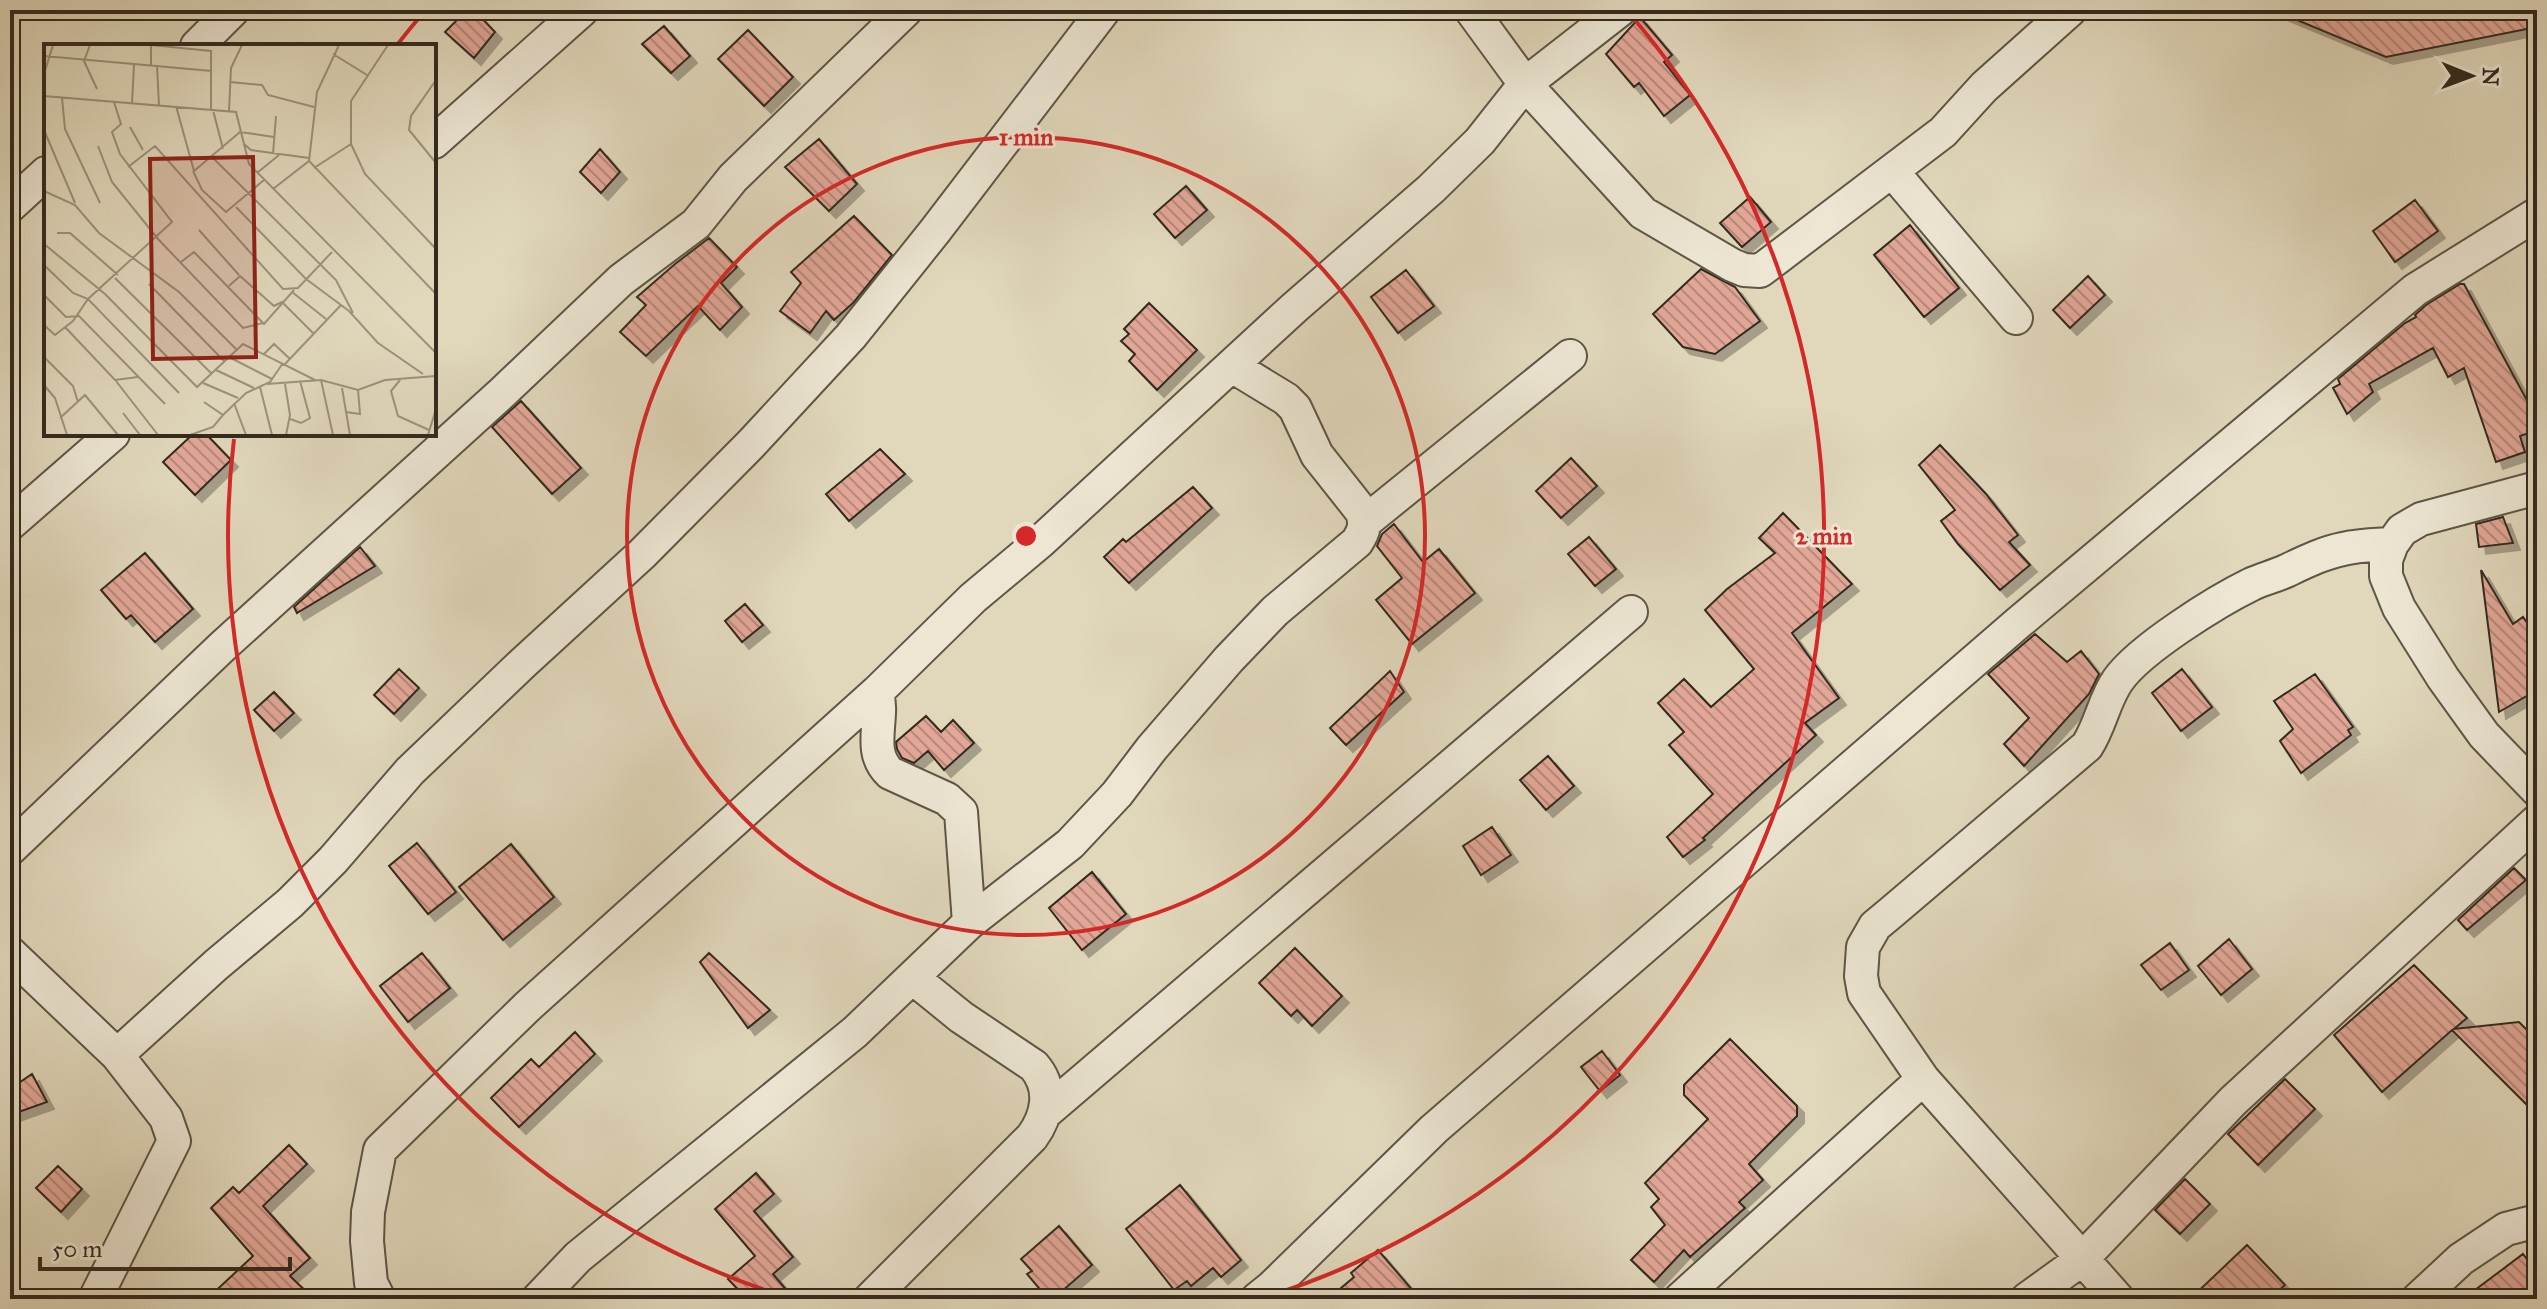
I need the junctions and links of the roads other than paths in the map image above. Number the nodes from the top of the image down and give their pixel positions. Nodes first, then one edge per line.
1 (233, 10) edge
2 (582, 10) edge
3 (906, 10) edge
4 (1104, 10) edge
5 (1471, 10) edge
6 (1620, 10) edge
7 (2070, 10) edge
8 (199, 44) edge
9 (1525, 84) junction
10 (436, 140) edge
11 (1892, 171) junction
12 (44, 175) edge
13 (10, 206) edge
14 (2537, 214) edge
15 (2016, 318) dead end
16 (1570, 356) dead end
17 (1232, 366) junction
18 (111, 436) edge
19 (2537, 488) edge
20 (1365, 522) junction
21 (10, 524) edge
22 (2392, 544) junction
23 (1631, 612) dead end
24 (877, 692) junction
25 (2537, 790) edge
26 (2537, 821) edge
27 (10, 849) edge
28 (969, 923) junction
29 (12, 959) edge
30 (913, 978) junction
31 (117, 1055) junction
32 (1923, 1079) junction
33 (1046, 1112) junction
34 (2537, 1221) edge
35 (2081, 1260) junction
36 (1270, 1295) edge
37 (95, 1299) edge
38 (379, 1299) edge
39 (538, 1299) edge
40 (870, 1299) edge
41 (1680, 1299) edge
42 (2027, 1299) edge
43 (2118, 1299) edge
44 (2418, 1299) edge

1 - 8 street
2 - 10 street
3 - 27 street
4 - 31 street
5 - 9 street
6 - 9 street
7 - 11 street
9 - 11 street
9 - 17 street
11 - 15 street
12 - 13 street
14 - 36 street
16 - 20 street
17 - 20 street
17 - 24 street
18 - 21 street
19 - 22 street
20 - 28 street
22 - 25 street
22 - 32 street
23 - 33 street
24 - 28 street
24 - 38 street
26 - 35 street
28 - 30 street
29 - 31 street
30 - 33 street
30 - 39 street
31 - 37 street
32 - 35 street
32 - 41 street
33 - 40 street
34 - 44 street
35 - 42 street
35 - 43 street

